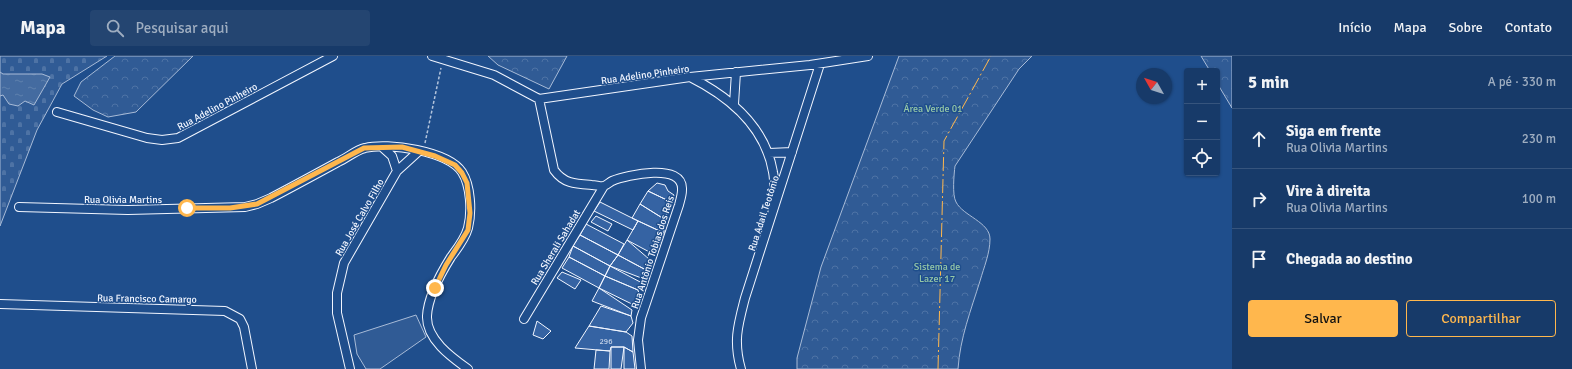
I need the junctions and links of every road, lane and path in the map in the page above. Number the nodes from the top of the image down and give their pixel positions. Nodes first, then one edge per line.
1 (333, 56) edge
2 (432, 56) edge
3 (868, 56) edge
4 (443, 59) junction
5 (457, 59) edge
6 (820, 64) junction
7 (736, 72) junction
8 (690, 77) junction
9 (539, 100) junction
10 (734, 104) junction
11 (57, 112) dead end
12 (382, 146) junction
13 (421, 152) junction
14 (792, 152) junction
15 (769, 153) junction
16 (397, 171) junction
17 (604, 186) junction
18 (19, 207) dead end
19 (775, 209) junction
20 (0, 304) edge
21 (524, 319) dead end
22 (252, 369) edge
23 (350, 369) edge
24 (468, 369) edge
25 (641, 369) edge
26 (741, 369) edge

1 - 11 street, Rua Adelino Pinheiro
2 - 4 street
3 - 6 street, Rua Adelino Pinheiro
4 - 5 street
4 - 13 path
5 - 9 street
6 - 7 street, Rua Adelino Pinheiro
6 - 14 street, Rua Adail Teotônio
7 - 8 street, Rua Adelino Pinheiro
7 - 10 street
8 - 9 street, Rua Adelino Pinheiro
8 - 10 street
9 - 17 street, Rua Antônio Tobias dos Reis
10 - 15 street
12 - 13 street, Rua Olivia Martins
12 - 16 street
12 - 18 street, Rua Olivia Martins
13 - 16 street, Rua José Calvo Filho
13 - 24 street, Rua Olivia Martins
14 - 15 street
14 - 19 street, Rua Adail Teotônio
15 - 19 street
16 - 23 street, Rua José Calvo Filho
17 - 21 street, Rua Sherali Sahadat
17 - 25 street, Rua Antônio Tobias dos Reis
19 - 26 street, Rua Adail Teotônio
20 - 22 street, Rua Francisco Camargo

